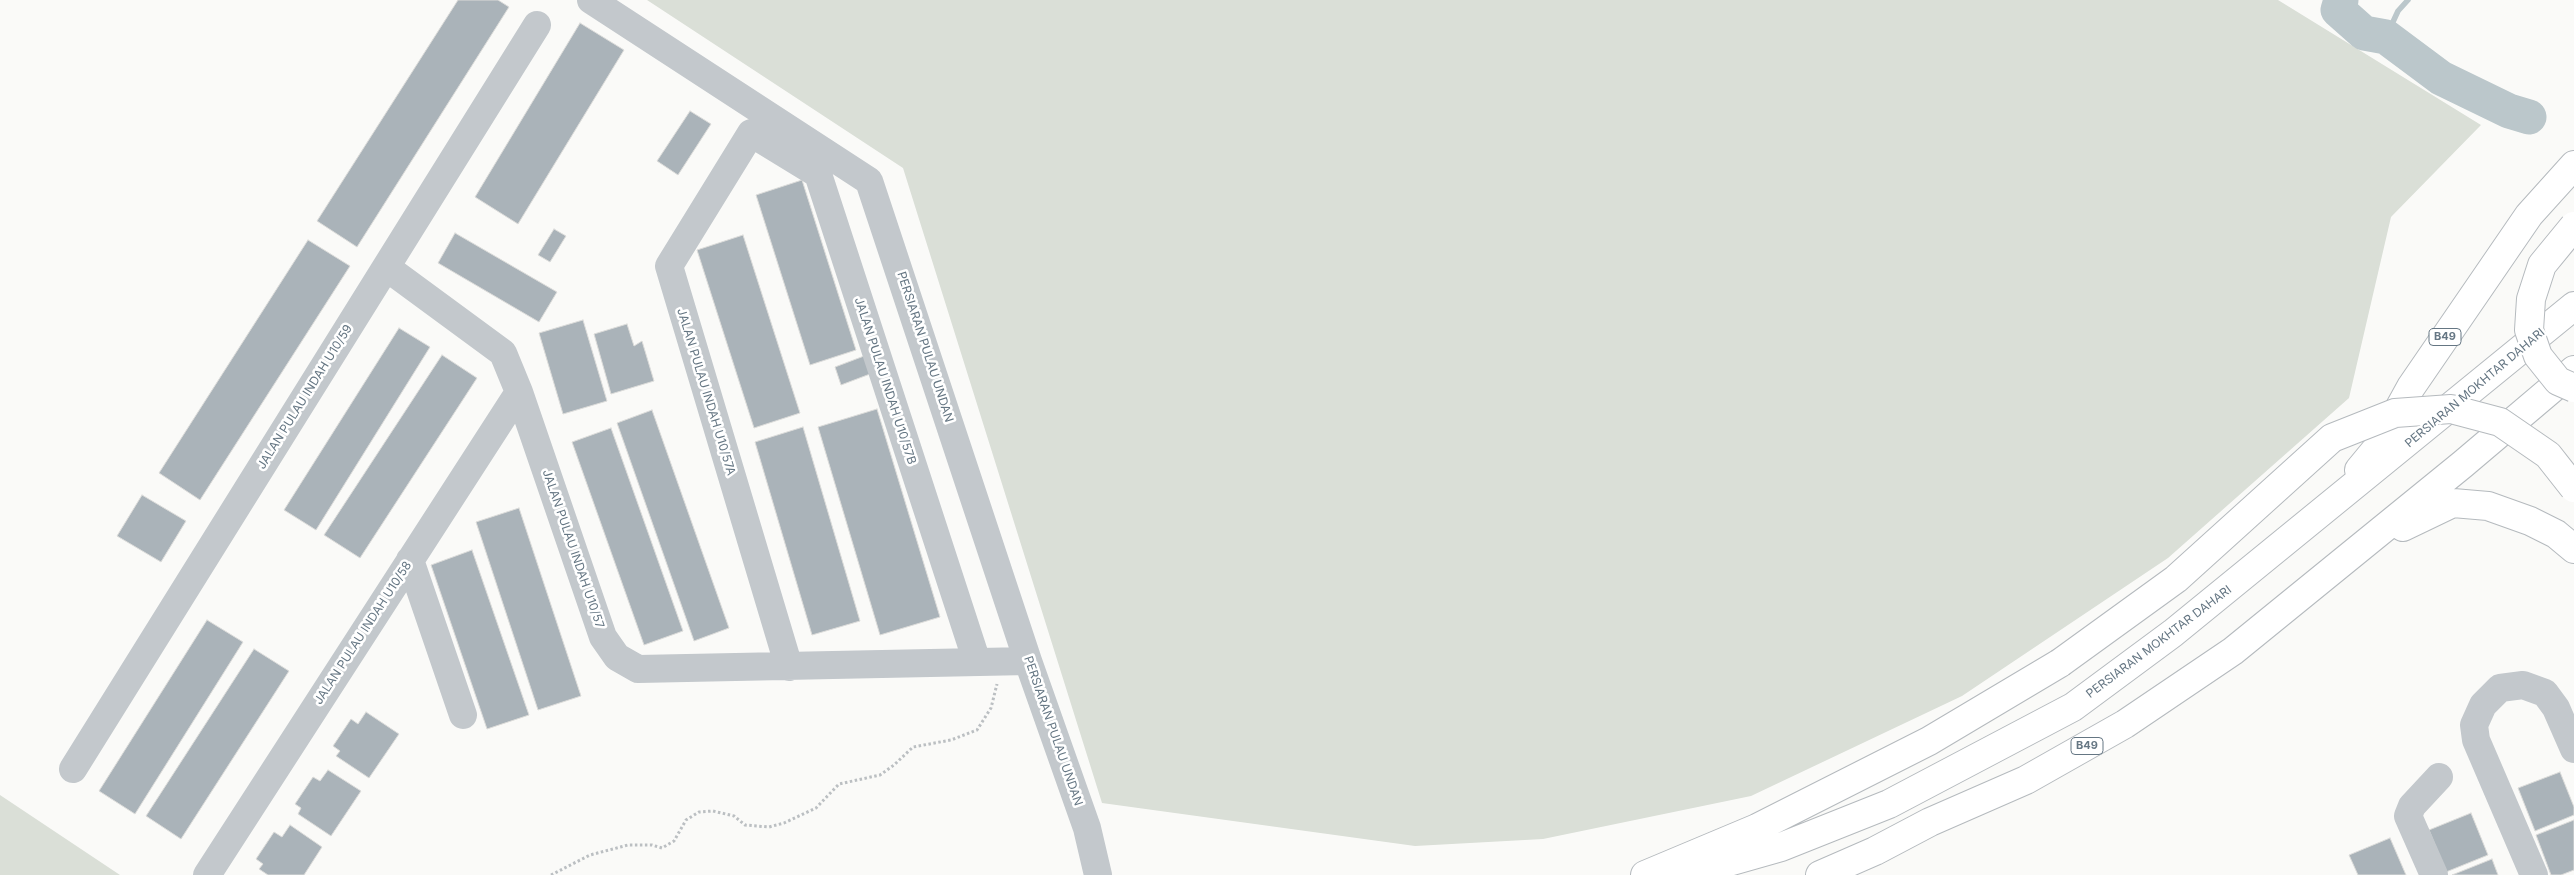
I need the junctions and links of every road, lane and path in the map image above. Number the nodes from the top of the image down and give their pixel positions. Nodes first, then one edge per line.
1 (591, 0) edge
2 (537, 25) dead end
3 (751, 133) joint
4 (2574, 165) edge
5 (2574, 226) edge
6 (386, 267) junction
7 (2574, 306) edge
8 (2574, 370) edge
9 (2574, 388) edge
10 (519, 392) junction
11 (2574, 488) edge
12 (2322, 513) junction
13 (2363, 547) junction
14 (2574, 549) edge
15 (410, 560) junction
16 (1028, 661) junction
17 (988, 662) junction
18 (789, 667) junction
19 (463, 715) dead end
20 (2574, 748) edge
21 (73, 768) dead end
22 (2439, 777) dead end
23 (1087, 828) junction
24 (207, 875) edge
25 (551, 875) edge
26 (1078, 875) edge
27 (1098, 875) edge
28 (1644, 875) edge
29 (1683, 875) edge
30 (1820, 875) edge
31 (2434, 875) edge
32 (2534, 875) edge

1 - 16 street, PERSIARAN PULAU UNDAN
2 - 6 street, JALAN PULAU INDAH U10/59
3 - 17 street, JALAN PULAU INDAH U10/57B
3 - 18 street, JALAN PULAU INDAH U10/57A
4 - 12 main road, B49
5 - 9 main road, bridge
6 - 10 street, JALAN PULAU INDAH U10/57
6 - 21 street, JALAN PULAU INDAH U10/59
7 - 12 main road, PERSIARAN MOKHTAR DAHARI / B49
8 - 13 main road, B49
10 - 15 street, JALAN PULAU INDAH U10/58
10 - 18 street, JALAN PULAU INDAH U10/57
11 - 28 main road, bridge
12 - 29 main road, PERSIARAN MOKHTAR DAHARI / B49
13 - 14 main road
13 - 30 main road, B49
15 - 19 street
15 - 24 street, JALAN PULAU INDAH U10/58
16 - 17 street, JALAN PULAU INDAH U10/57
16 - 23 street, PERSIARAN PULAU UNDAN
17 - 18 street, JALAN PULAU INDAH U10/57
17 - 25 path
20 - 32 street
22 - 31 street
23 - 26 street
23 - 27 street, PERSIARAN PULAU UNDAN

